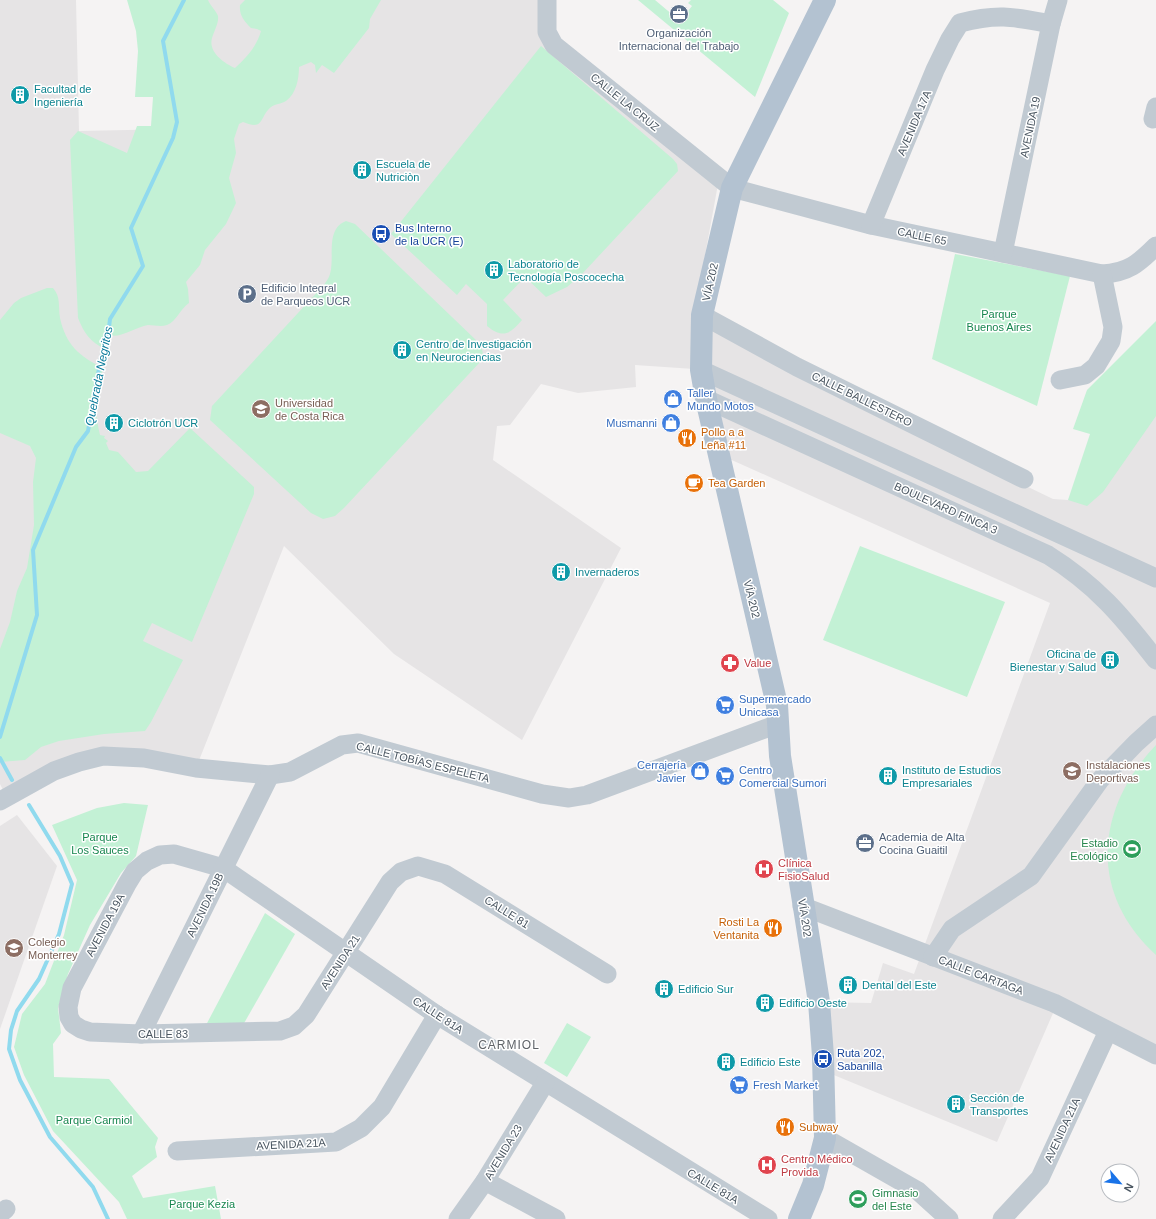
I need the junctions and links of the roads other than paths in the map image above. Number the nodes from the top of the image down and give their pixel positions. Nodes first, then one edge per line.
1 (547, 0) edge
2 (825, 0) edge
3 (1058, 0) edge
4 (1051, 24) junction
5 (732, 188) junction
6 (871, 225) junction
7 (1156, 246) edge
8 (1003, 254) junction
9 (1108, 273) junction
10 (702, 315) junction
11 (701, 370) junction
12 (1060, 380) dead end
13 (706, 399) junction
14 (1024, 479) dead end
15 (1156, 578) edge
16 (1156, 660) edge
17 (778, 724) junction
18 (1156, 725) edge
19 (270, 775) junction
20 (0, 801) edge
21 (146, 861) joint
22 (223, 868) junction
23 (402, 872) joint
24 (802, 906) junction
25 (346, 954) junction
26 (933, 957) junction
27 (607, 974) dead end
28 (437, 1015) junction
29 (69, 1017) joint
30 (1108, 1031) junction
31 (264, 1033) joint
32 (141, 1034) junction
33 (1156, 1055) edge
34 (545, 1083) junction
35 (825, 1138) junction
36 (177, 1151) dead end
37 (485, 1180) junction
38 (458, 1219) edge
39 (556, 1219) edge
40 (768, 1219) edge
41 (799, 1219) edge
42 (950, 1219) edge
43 (1002, 1219) edge

1 - 5 street, CALLE LA CRUZ
2 - 5 main road, VÍA 202
3 - 4 street, AVENIDA 19
4 - 6 street, AVENIDA 17A
4 - 8 street, AVENIDA 19
5 - 6 street, CALLE 65
5 - 10 main road, VÍA 202
6 - 8 street, CALLE 65
7 - 9 street
8 - 9 street, CALLE 65
9 - 12 street
10 - 11 main road, VÍA 202
10 - 14 street, CALLE BALLESTERO
11 - 13 main road, VÍA 202
11 - 15 street, BOULEVARD FINCA 3
13 - 16 street, BOULEVARD FINCA 3
13 - 17 main road, VÍA 202
17 - 19 street, CALLE TOBÍAS ESPELETA
17 - 24 main road, VÍA 202
18 - 26 street
19 - 20 street, CALLE TOBÍAS ESPELETA
19 - 22 street, AVENIDA 19B
21 - 22 street, CALLE 81A
21 - 29 street, AVENIDA 19A
22 - 25 street, CALLE 81A
22 - 32 street, AVENIDA 19B
23 - 25 street, AVENIDA 21
23 - 27 street, CALLE 81
24 - 26 street, CALLE CARTAGA
24 - 35 main road, VÍA 202
25 - 28 street, CALLE 81A
25 - 31 street, AVENIDA 21
26 - 30 street, CALLE CARTAGA
28 - 34 street, CALLE 81A
28 - 36 street, AVENIDA 21A
29 - 32 street, CALLE 83
30 - 33 street, CALLE CARTAGA
30 - 43 street, AVENIDA 21A
31 - 32 street, CALLE 83
34 - 37 street, AVENIDA 23
34 - 40 street, CALLE 81A
35 - 41 main road, VÍA 202
35 - 42 street
37 - 38 street, AVENIDA 23
37 - 39 street

